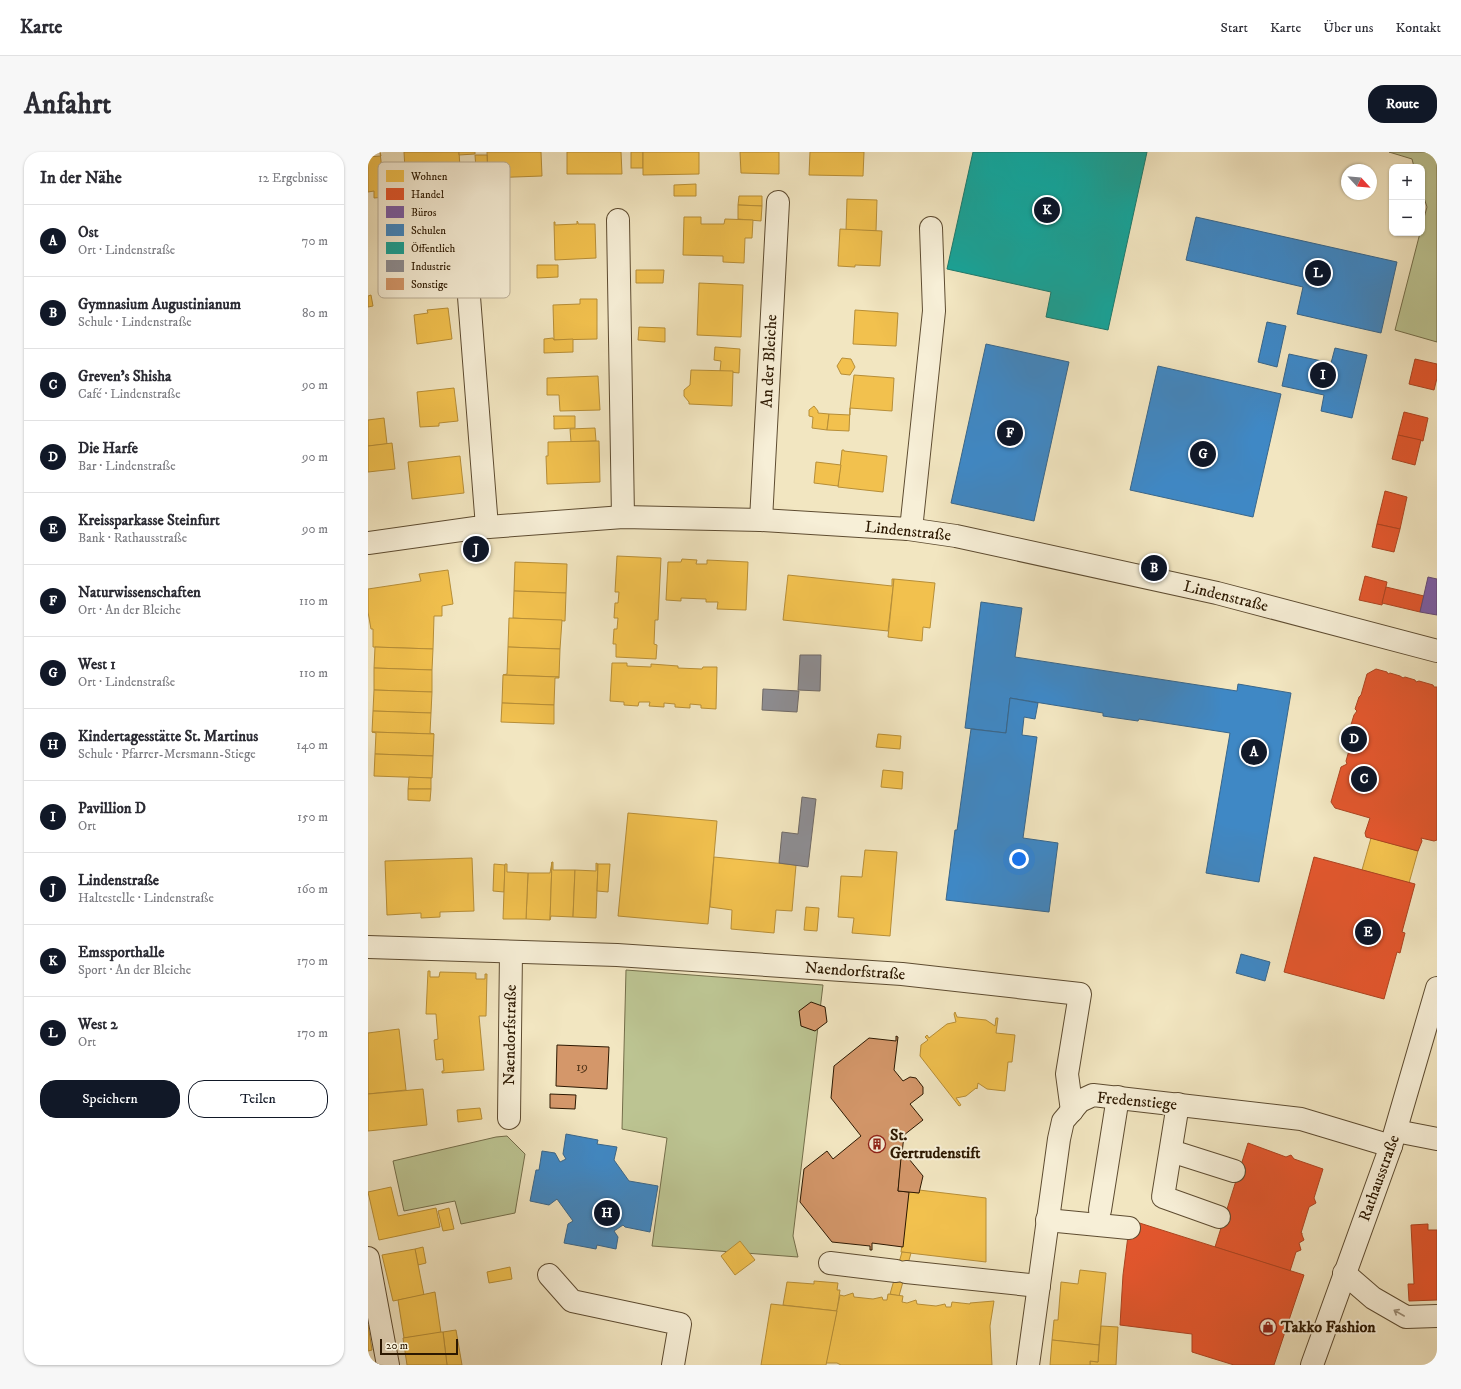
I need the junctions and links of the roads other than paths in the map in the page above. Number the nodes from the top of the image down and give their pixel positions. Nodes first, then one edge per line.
1 (778, 202) dead end
2 (618, 220) dead end
3 (931, 228) dead end
4 (469, 298) edge
5 (623, 517) junction
6 (761, 520) junction
7 (487, 527) junction
8 (908, 529) junction
9 (368, 543) edge
10 (1437, 651) edge
11 (368, 947) edge
12 (511, 952) junction
13 (1437, 988) edge
14 (1432, 1028) edge
15 (1118, 1097) junction
16 (1178, 1104) junction
17 (1072, 1111) junction
18 (509, 1118) dead end
19 (1394, 1139) junction
20 (1437, 1139) edge
21 (1171, 1151) junction
22 (1234, 1171) dead end
23 (1100, 1210) dead end
24 (1219, 1217) dead end
25 (1048, 1220) junction
26 (1129, 1228) dead end
27 (368, 1258) edge
28 (830, 1263) dead end
29 (1344, 1273) junction
30 (549, 1275) dead end
31 (1039, 1286) junction
32 (1437, 1316) edge
33 (382, 1364) edge
34 (674, 1365) edge
35 (1028, 1365) edge
36 (1312, 1365) edge

1 - 6 street, An der Bleiche
2 - 5 street
3 - 8 street
4 - 7 street
5 - 6 street, Lindenstraße
5 - 7 street, Lindenstraße
6 - 8 street, Lindenstraße
7 - 9 street, Lindenstraße
8 - 10 street, Lindenstraße
11 - 12 street, Naendorfstraße
12 - 17 street, Naendorfstraße
12 - 18 street, Naendorfstraße
13 - 14 street, Rathausstraße
14 - 19 street, Rathausstraße
15 - 16 street, Fredenstiege
15 - 17 street, Fredenstiege
15 - 23 street
16 - 19 street, Fredenstiege
16 - 21 street
17 - 25 street, Fredenstiege
19 - 20 street, Fredenstiege
19 - 29 street, Rathausstraße
21 - 22 street
21 - 24 street
25 - 26 street
25 - 31 street, Fredenstiege
27 - 33 street
28 - 31 street
32 -> 29 street
29 - 36 street, Rathausstraße
30 - 34 street
31 - 35 street, Fredenstiege

